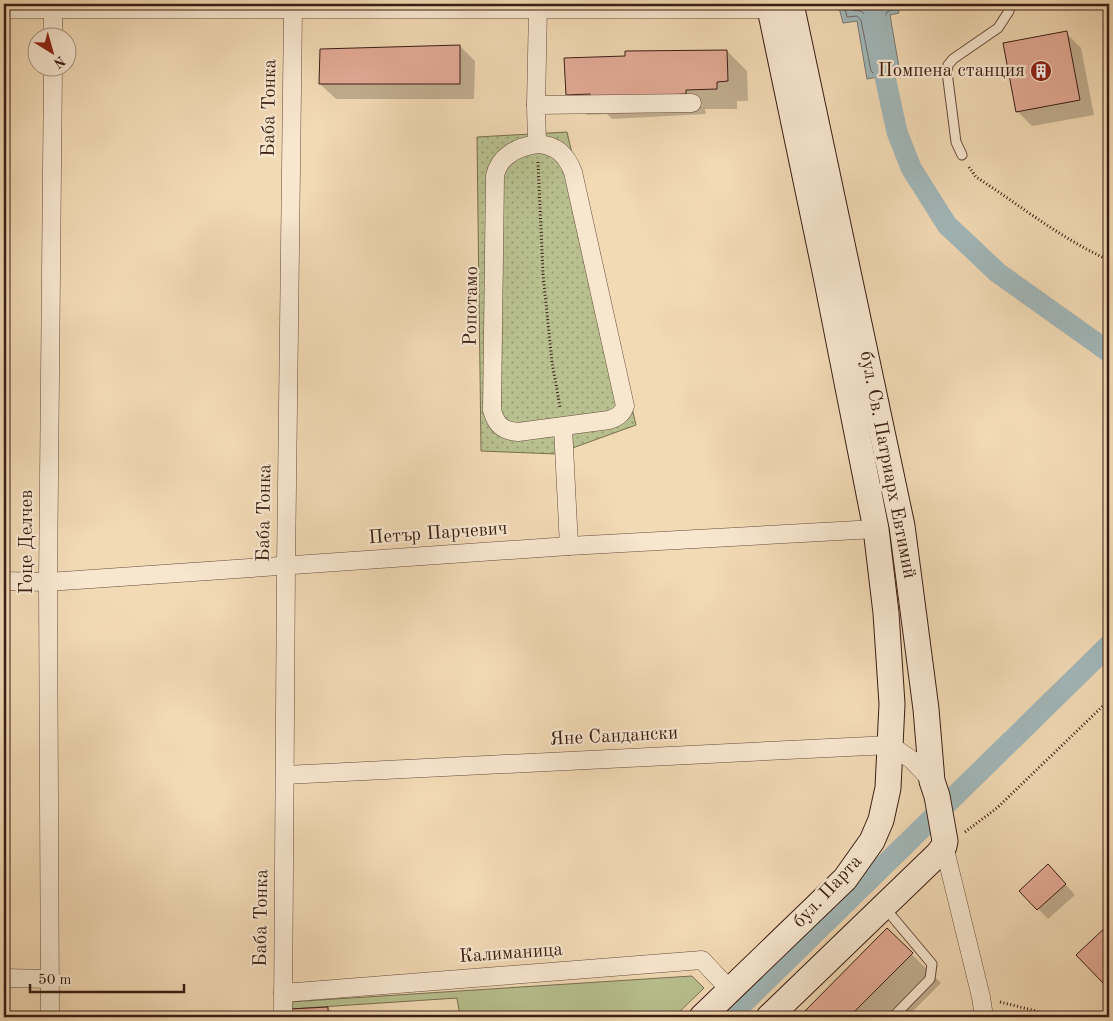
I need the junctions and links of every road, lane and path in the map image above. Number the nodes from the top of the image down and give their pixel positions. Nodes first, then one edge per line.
1 (1010, 4) edge
2 (54, 6) edge
3 (780, 6) edge
4 (538, 8) junction
5 (4, 9) edge
6 (293, 10) junction
7 (53, 28) edge
8 (53, 78) edge
9 (692, 103) dead end
10 (536, 105) junction
11 (537, 144) junction
12 (962, 155) joint
13 (1109, 260) edge
14 (563, 427) junction
15 (876, 529) junction
16 (569, 546) junction
17 (286, 566) junction
18 (4, 581) edge
19 (48, 582) junction
20 (1109, 700) edge
21 (892, 704) junction
22 (890, 745) junction
23 (285, 775) junction
24 (934, 789) junction
25 (943, 840) junction
26 (884, 906) junction
27 (4, 978) edge
28 (51, 979) junction
29 (730, 990) junction
30 (283, 993) junction
31 (980, 997) junction
32 (50, 1017) edge
33 (283, 1017) edge
34 (702, 1017) edge
35 (769, 1017) edge
36 (893, 1017) edge
37 (984, 1017) edge
38 (1060, 1017) edge

1 - 12 lane
2 - 5 street
2 - 6 street
2 - 7 street
3 - 4 street
3 - 15 main road, бул. Св. Патриарх Евтимий
3 - 24 main road, бул. Св. Патриарх Евтимий
4 - 6 street
4 - 10 street
6 - 17 street, Баба Тонка
8 - 19 street, Гоце Делчев
9 - 10 street
10 - 11 street
11 - 14 path
11 - 14 street, Ропотамо
11 - 14 street, Ропотамо
12 - 13 path
14 - 16 street
15 - 16 street, Петър Парчевич
15 - 21 main road, бул. Св. Патриарх Евтимий
16 - 17 street, Петър Парчевич
17 - 19 street, Петър Парчевич
17 - 23 street, Баба Тонка
18 - 19 street, Петър Парчевич
19 - 28 street, Гоце Делчев
20 - 25 path
21 - 22 main road, бул. Парта
21 - 24 main road
22 - 23 street, Яне Сандански
22 - 24 street
22 - 29 main road, бул. Парта
23 - 30 street, Баба Тонка
24 - 25 main road, бул. Св. Патриарх Евтимий
25 - 26 main road
25 - 31 street, бул. Св. Патриарх Евтимий
26 - 35 main road
26 - 36 lane
27 - 28 street
28 - 32 street, Гоце Делчев
29 - 30 street, Калиманица
29 - 34 main road, бул. Парта
30 - 33 street, Баба Тонка
31 - 37 street, бул. Св. Патриарх Евтимий
31 - 38 path

